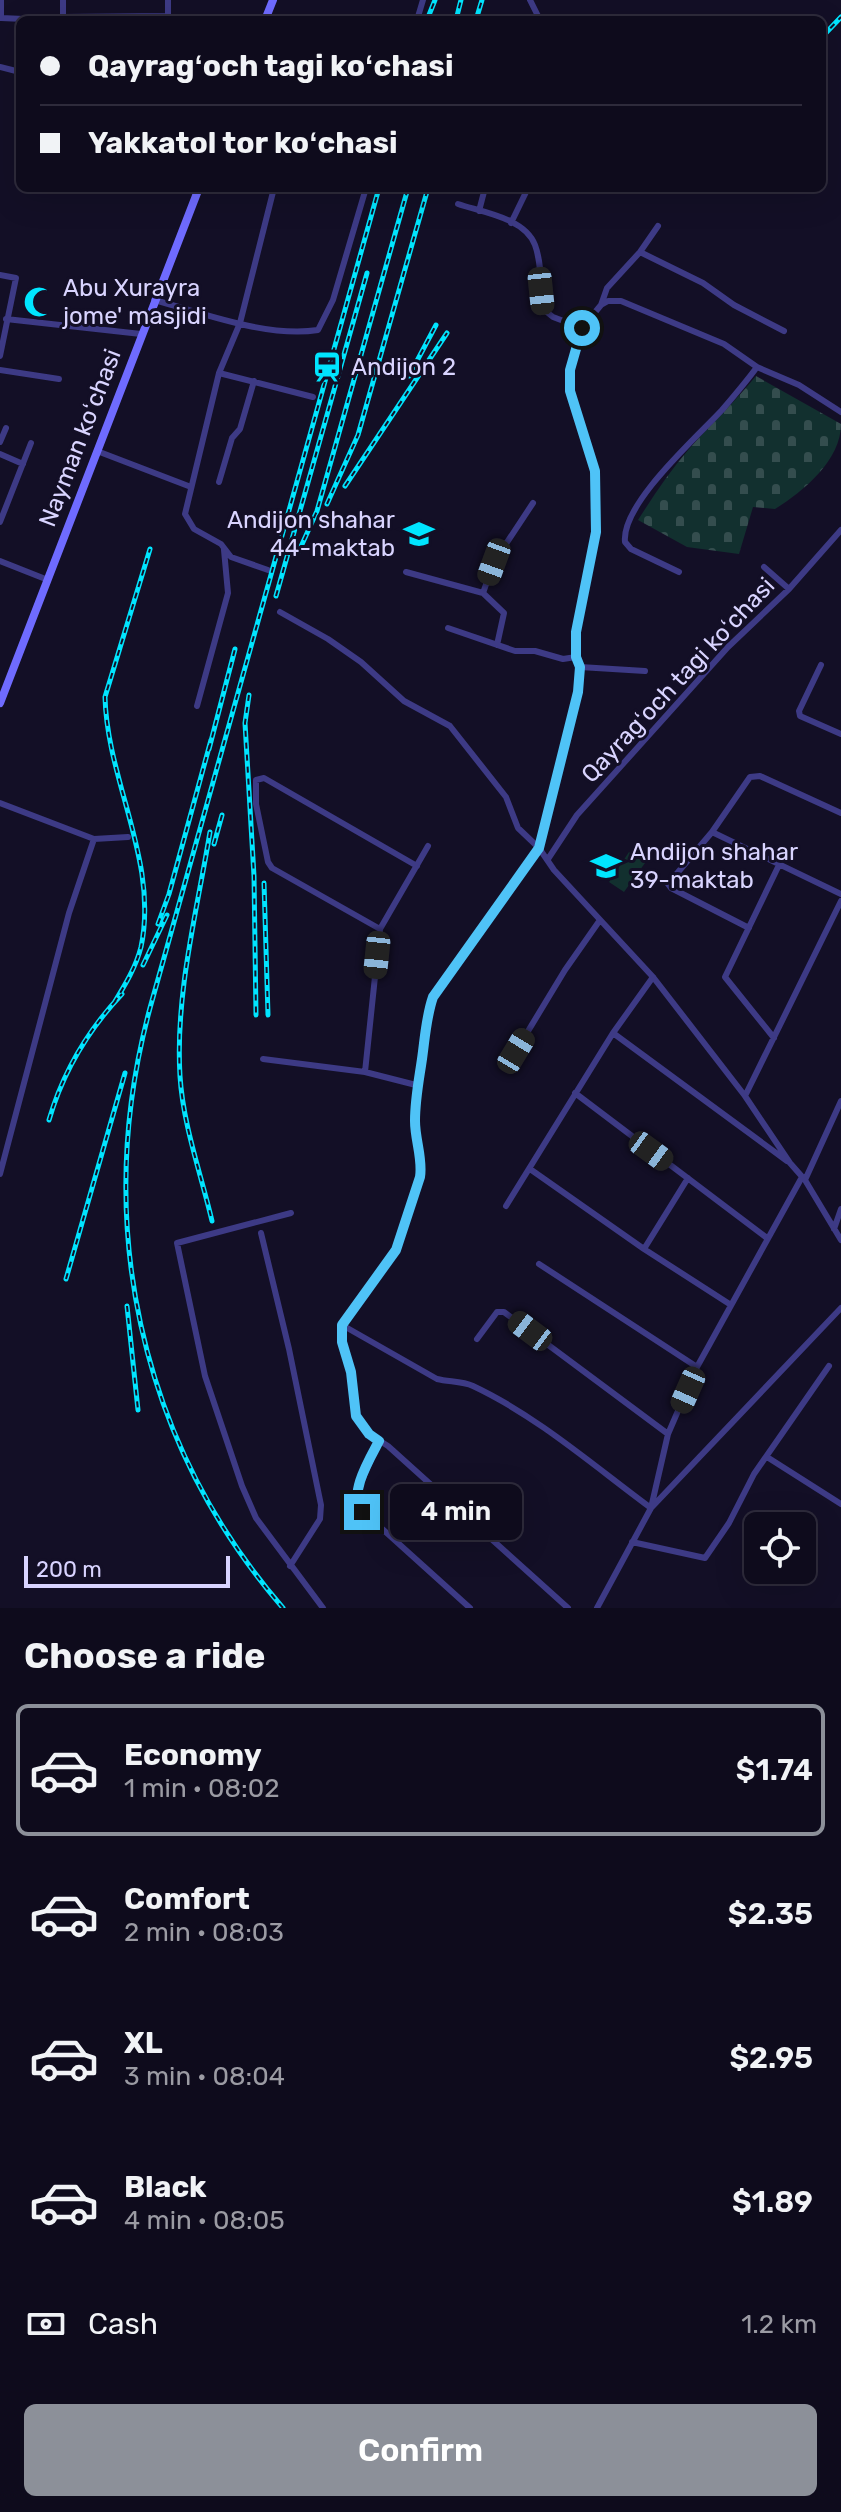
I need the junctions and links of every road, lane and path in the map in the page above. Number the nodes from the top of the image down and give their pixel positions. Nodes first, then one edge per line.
1 (1, 0) edge
2 (16, 19) edge
3 (197, 192) edge
4 (273, 192) edge
5 (365, 192) edge
6 (484, 192) edge
7 (526, 192) edge
8 (458, 204) dead end
9 (479, 211) junction
10 (511, 223) junction
11 (658, 226) dead end
12 (640, 252) junction
13 (0, 275) edge
14 (154, 300) junction
15 (601, 305) junction
16 (6, 319) junction
17 (240, 323) junction
18 (582, 328) junction
19 (784, 331) dead end
20 (141, 334) junction
21 (0, 356) edge
22 (757, 367) junction
23 (0, 370) edge
24 (219, 373) junction
25 (59, 379) dead end
26 (254, 381) junction
27 (313, 397) dead end
28 (841, 412) edge
29 (6, 428) dead end
30 (0, 442) edge
31 (31, 443) dead end
32 (97, 451) junction
33 (0, 454) edge
34 (23, 464) junction
35 (219, 482) dead end
36 (191, 487) junction
37 (533, 503) dead end
38 (0, 522) edge
39 (841, 530) edge
40 (224, 550) junction
41 (0, 561) edge
42 (764, 567) dead end
43 (268, 570) dead end
44 (406, 572) dead end
45 (679, 572) dead end
46 (48, 580) junction
47 (789, 589) junction
48 (483, 593) junction
49 (280, 612) dead end
50 (448, 628) dead end
51 (497, 645) junction
52 (576, 657) junction
53 (821, 665) dead end
54 (580, 667) junction
55 (645, 671) dead end
56 (0, 703) edge
57 (197, 706) dead end
58 (841, 734) edge
59 (0, 803) edge
60 (841, 813) edge
61 (712, 832) junction
62 (128, 837) dead end
63 (94, 839) junction
64 (428, 846) dead end
65 (539, 848) junction
66 (548, 859) junction
67 (779, 865) junction
68 (417, 866) junction
69 (841, 894) edge
70 (841, 901) edge
71 (600, 920) junction
72 (749, 928) junction
73 (380, 929) junction
74 (653, 977) junction
75 (613, 1033) junction
76 (774, 1038) junction
77 (516, 1051) dead end
78 (263, 1059) dead end
79 (365, 1072) junction
80 (416, 1085) junction
81 (575, 1093) junction
82 (745, 1096) junction
83 (841, 1101) edge
84 (790, 1163) junction
85 (530, 1169) junction
86 (0, 1174) edge
87 (688, 1178) junction
88 (804, 1179) junction
89 (506, 1206) dead end
90 (841, 1209) edge
91 (291, 1213) dead end
92 (834, 1229) junction
93 (261, 1233) dead end
94 (767, 1238) junction
95 (841, 1240) edge
96 (644, 1249) junction
97 (539, 1264) dead end
98 (731, 1305) junction
99 (841, 1308) edge
100 (342, 1325) junction
101 (477, 1339) dead end
102 (829, 1366) dead end
103 (697, 1367) junction
104 (668, 1434) junction
105 (379, 1441) junction
106 (767, 1457) junction
107 (841, 1504) edge
108 (651, 1508) junction
109 (632, 1542) junction
110 (290, 1566) junction
111 (323, 1608) edge
112 (470, 1608) edge
113 (568, 1608) edge
114 (597, 1608) edge

1 - 2 street
3 - 14 main road, Nayman koʻchasi
4 - 17 street
5 - 17 street
6 - 9 street
7 - 10 street
8 - 9 street
9 - 10 street
10 - 18 street
11 - 12 street, Qayragʻoch tagi koʻchasi
12 - 15 street, Qayragʻoch tagi koʻchasi
12 - 19 street
13 - 16 street
14 - 17 street
14 - 20 main road, Nayman koʻchasi
15 - 18 street, Qayragʻoch tagi koʻchasi
15 - 22 street
16 - 20 street
16 - 21 street
17 - 24 street
18 - 52 street, Qayragʻoch tagi koʻchasi
20 - 32 main road, Nayman koʻchasi
22 - 28 street
22 - 45 street
23 - 25 street
24 - 26 street
24 - 36 street
26 - 27 street
26 - 35 street
29 - 30 street
31 - 34 street
32 - 36 street
32 - 46 main road, Nayman koʻchasi
33 - 34 street
34 - 38 street
36 - 40 street
37 - 48 street
39 - 47 street, Qayragʻoch tagi koʻchasi
40 - 43 street
40 - 57 street
41 - 46 street
42 - 47 street
44 - 48 street
46 - 56 main road, Nayman koʻchasi
47 - 66 street, Qayragʻoch tagi koʻchasi
48 - 51 street
49 - 65 street
50 - 51 street
51 - 52 street
52 - 54 street, Qayragʻoch tagi koʻchasi
53 - 58 street
54 - 55 street
54 - 65 street, Qayragʻoch tagi koʻchasi
59 - 63 street
60 - 61 street
61 - 67 street
61 - 72 street
62 - 63 street
63 - 86 street
64 - 68 street
65 - 66 street
65 - 80 street, Qayragʻoch tagi koʻchasi
66 - 71 street
67 - 69 street
67 - 72 street
68 - 73 street
68 - 73 street
70 - 76 street
71 - 74 street
71 - 77 street
72 - 76 street
73 - 79 street
74 - 75 street
74 - 82 street
75 - 81 street
75 - 84 street
76 - 82 street
78 - 79 street
79 - 80 street
80 - 100 street, Qayragʻoch tagi koʻchasi
81 - 85 street
81 - 87 street
82 - 84 street
83 - 88 street
84 - 88 street
85 - 89 street
85 - 96 street
87 - 94 street
87 - 96 street
88 - 92 street
88 - 94 street
90 - 92 street
91 - 110 street
92 - 95 street
93 - 110 street
94 - 98 street
96 - 98 street
97 - 103 street
98 - 103 street
99 - 108 street
100 - 105 street
100 - 108 street
101 - 104 street
102 - 106 street
103 - 104 street
104 - 108 street
105 - 112 street
105 - 113 street
106 - 107 street
106 - 109 street
108 - 109 street
109 - 114 street
110 - 111 street

